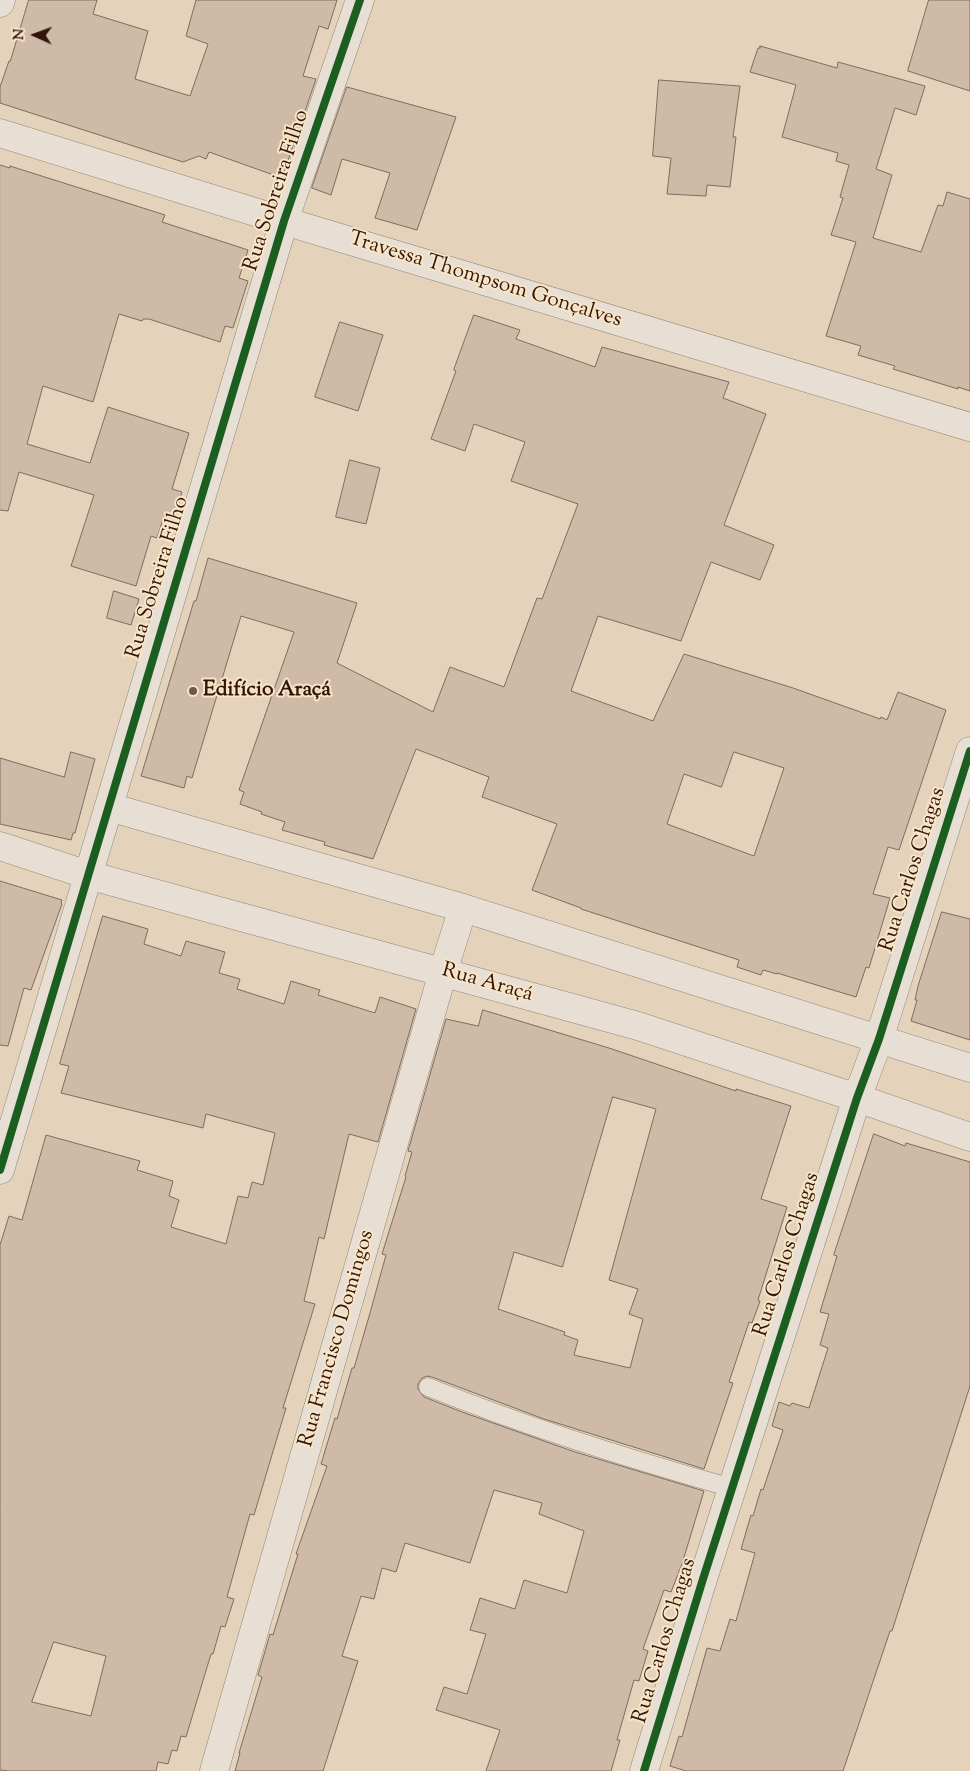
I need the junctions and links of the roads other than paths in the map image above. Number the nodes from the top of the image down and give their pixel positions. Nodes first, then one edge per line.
1 (360, 0) edge
2 (0, 133) edge
3 (284, 221) junction
4 (970, 426) edge
5 (970, 751) edge
6 (109, 807) junction
7 (0, 846) edge
8 (88, 875) junction
9 (464, 908) junction
10 (443, 972) junction
11 (879, 1038) junction
12 (970, 1068) edge
13 (857, 1098) junction
14 (970, 1137) edge
15 (0, 1170) edge
16 (428, 1387) dead end
17 (732, 1488) junction
18 (214, 1771) edge
19 (644, 1771) edge

1 - 3 street, Rua Sobreira Filho
2 - 3 street, Travessa Thompsom Gonçalves
3 - 4 street, Travessa Thompsom Gonçalves
3 - 6 street, Rua Sobreira Filho
5 - 11 street, Rua Carlos Chagas
6 - 8 street, Rua Sobreira Filho
6 - 9 street
7 - 8 street, Rua Araçá
8 - 10 street, Rua Araçá
8 - 15 street, Rua Sobreira Filho
9 - 10 street, Rua Francisco Domingos
9 - 11 street
10 - 13 street, Rua Araçá
10 - 18 street, Rua Francisco Domingos
11 - 12 street
11 - 13 street, Rua Carlos Chagas
13 - 14 street, Rua Araçá
13 - 17 street, Rua Carlos Chagas
16 - 17 lane
17 - 19 street, Rua Carlos Chagas

